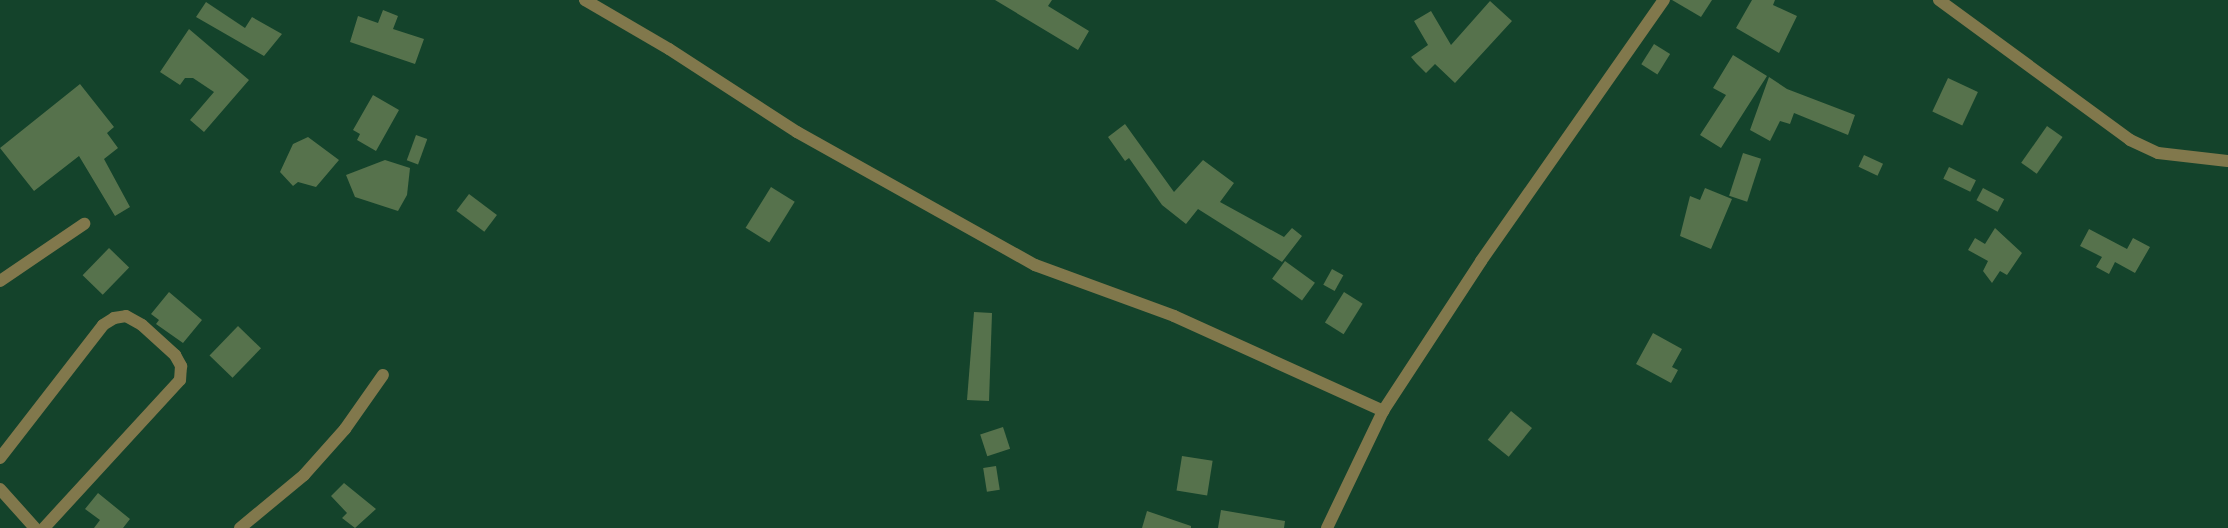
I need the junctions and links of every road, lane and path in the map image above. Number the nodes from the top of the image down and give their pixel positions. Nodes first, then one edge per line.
1 (585, 0) edge
2 (1664, 0) edge
3 (1939, 0) edge
4 (2228, 161) edge
5 (84, 224) dead end
6 (0, 280) edge
7 (383, 375) dead end
8 (1383, 411) junction
9 (0, 458) edge
10 (0, 489) edge
11 (35, 528) edge
12 (44, 528) edge
13 (240, 528) edge
14 (1327, 528) edge

1 - 8 street
2 - 8 street
3 - 4 street
5 - 6 street
7 - 13 street
8 - 14 street
9 - 12 street
10 - 11 street

